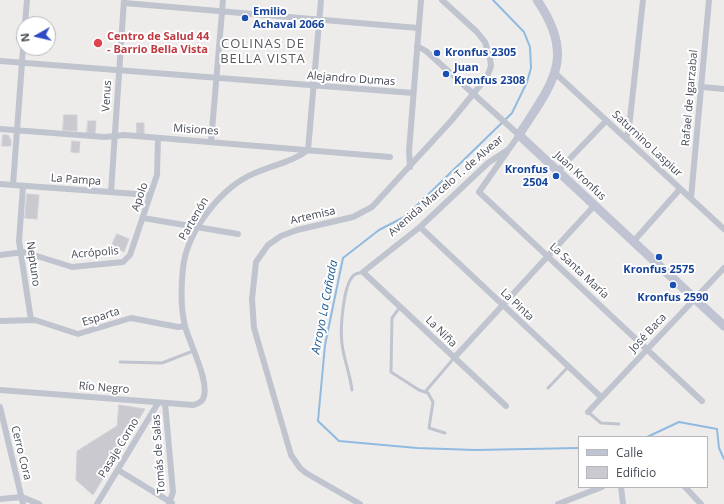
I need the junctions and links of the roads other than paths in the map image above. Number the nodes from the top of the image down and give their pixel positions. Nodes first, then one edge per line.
1 (27, 0) edge
2 (223, 0) edge
3 (321, 0) edge
4 (421, 0) edge
5 (442, 0) edge
6 (537, 0) edge
7 (643, 0) edge
8 (709, 0) edge
9 (124, 1) edge
10 (222, 11) junction
11 (26, 16) edge
12 (320, 20) junction
13 (418, 28) junction
14 (417, 46) junction
15 (22, 56) edge
16 (0, 61) edge
17 (22, 63) junction
18 (119, 70) junction
19 (556, 74) junction
20 (216, 78) junction
21 (314, 86) junction
22 (702, 87) junction
23 (724, 89) edge
24 (413, 93) junction
25 (475, 94) junction
26 (606, 120) junction
27 (0, 129) edge
28 (16, 130) junction
29 (520, 135) junction
30 (115, 136) junction
31 (158, 138) junction
32 (626, 139) junction
33 (212, 142) junction
34 (508, 149) junction
35 (308, 150) junction
36 (390, 157) dead end
37 (410, 167) junction
38 (557, 172) junction
39 (0, 184) edge
40 (13, 185) junction
41 (23, 186) junction
42 (680, 189) junction
43 (111, 192) junction
44 (150, 195) junction
45 (691, 198) junction
46 (594, 206) junction
47 (143, 218) junction
48 (199, 228) junction
49 (420, 228) junction
50 (724, 229) edge
51 (238, 234) dead end
52 (633, 242) junction
53 (20, 252) junction
54 (0, 255) edge
55 (548, 256) junction
56 (126, 260) joint
57 (724, 268) edge
58 (363, 272) junction
59 (694, 298) junction
60 (503, 305) junction
61 (400, 307) junction
62 (31, 320) junction
63 (0, 321) edge
64 (185, 326) junction
65 (724, 326) edge
66 (647, 349) junction
67 (193, 351) junction
68 (454, 358) junction
69 (120, 362) dead end
70 (568, 366) junction
71 (548, 388) dead end
72 (0, 390) edge
73 (352, 390) dead end
74 (425, 392) junction
75 (601, 397) junction
76 (204, 398) joint
77 (702, 401) dead end
78 (158, 403) junction
79 (165, 403) junction
80 (506, 406) dead end
81 (0, 407) edge
82 (588, 412) joint
83 (619, 424) dead end
84 (445, 433) dead end
85 (118, 470) junction
86 (599, 488) edge
87 (621, 488) edge
88 (686, 488) edge
89 (22, 497) junction
90 (0, 499) edge
91 (171, 503) edge
92 (24, 504) edge
93 (39, 504) edge
94 (97, 504) edge
95 (360, 504) edge
96 (558, 504) edge
97 (623, 504) edge
98 (701, 504) edge

1 - 11 street
2 - 10 street
3 - 12 street
4 - 13 street
5 - 25 street, Artemisa
6 - 19 main road, Avenida Marcelo T. de Alvear
7 - 32 street
8 - 22 street, Rafael de Igarzabal
9 - 10 street
9 - 18 street, Venus
10 - 12 street
10 - 20 street
12 - 13 street
12 - 21 street
13 - 14 street
14 - 24 street
14 - 25 street, Juan Kronfus
15 - 17 street
16 - 17 street, Alejandro Dumas
17 - 18 street, Alejandro Dumas
17 - 28 street
18 - 20 street, Alejandro Dumas
18 - 30 street, Venus
19 - 26 street, Saturnino Laspiur
19 - 29 main road, Avenida Marcelo T. de Alvear
20 - 21 street, Alejandro Dumas
20 - 33 street
21 - 24 street, Alejandro Dumas
21 - 35 street
22 - 23 street
22 - 45 street, Rafael de Igarzabal
24 - 37 street
25 - 29 street, Juan Kronfus
25 - 37 street, Artemisa
26 - 32 street, Saturnino Laspiur
26 - 38 street
27 - 28 street, Misiones
28 - 30 street, Misiones
28 - 40 street
29 - 34 street, Avenida Marcelo T. de Alvear
29 - 38 main road, Juan Kronfus
30 - 31 street, Misiones
30 - 43 street, Venus
31 - 33 street, Misiones
31 - 44 street, Apolo
32 - 42 street, Saturnino Laspiur
33 - 35 street, Misiones
34 - 49 street, Avenida Marcelo T. de Alvear
34 - 55 street, La Santa María
35 - 36 street, Misiones
35 - 48 street, Partenón
37 - 95 street, Artemisa
38 - 46 main road, Juan Kronfus
39 - 40 street, La Pampa
40 - 41 street, La Pampa
41 - 43 street, La Pampa
41 - 53 street, Neptuno
42 - 45 street, Saturnino Laspiur
42 - 52 street
43 - 44 street, La Pampa
44 - 47 street, Apolo
45 - 50 street, Saturnino Laspiur
46 - 52 main road, Juan Kronfus
46 - 55 street
47 - 48 street
47 - 56 street, Apolo
48 - 51 street
48 - 64 street, Partenón
49 - 58 street, Avenida Marcelo T. de Alvear
49 - 60 street, La Pinta
52 - 59 main road, Juan Kronfus
53 - 54 street
53 - 56 street, Acrópolis
53 - 62 street, Neptuno
55 - 60 street
55 - 66 street, La Santa María
57 - 59 street, José Baca
58 - 61 street, La Niña
58 - 73 lane
59 - 65 main road, Juan Kronfus
59 - 66 street, José Baca
60 - 68 street
60 - 70 street, La Pinta
61 - 68 street, La Niña
61 - 74 lane
62 - 63 street, Esparta
62 - 64 street, Esparta
64 - 67 street, Partenón
66 - 75 street, José Baca
66 - 77 street, La Santa María
67 - 69 lane
67 - 76 street, Partenón
68 - 74 lane
68 - 80 street, La Niña
70 - 71 lane
70 - 75 street, La Pinta
72 - 78 street, Río Negro
74 - 84 lane
75 - 82 street, José Baca
76 - 79 street, Río Negro
78 - 79 street, Río Negro
78 - 85 street, Pasaje Corno
79 - 91 street, Tomás de Salas
81 - 89 street, Cerro Cora
82 - 83 lane
85 - 91 street
85 - 94 street, Pasaje Corno
86 - 96 street
87 - 97 street
88 - 98 street
89 - 90 street
89 - 92 street, Cerro Cora
89 - 93 street

